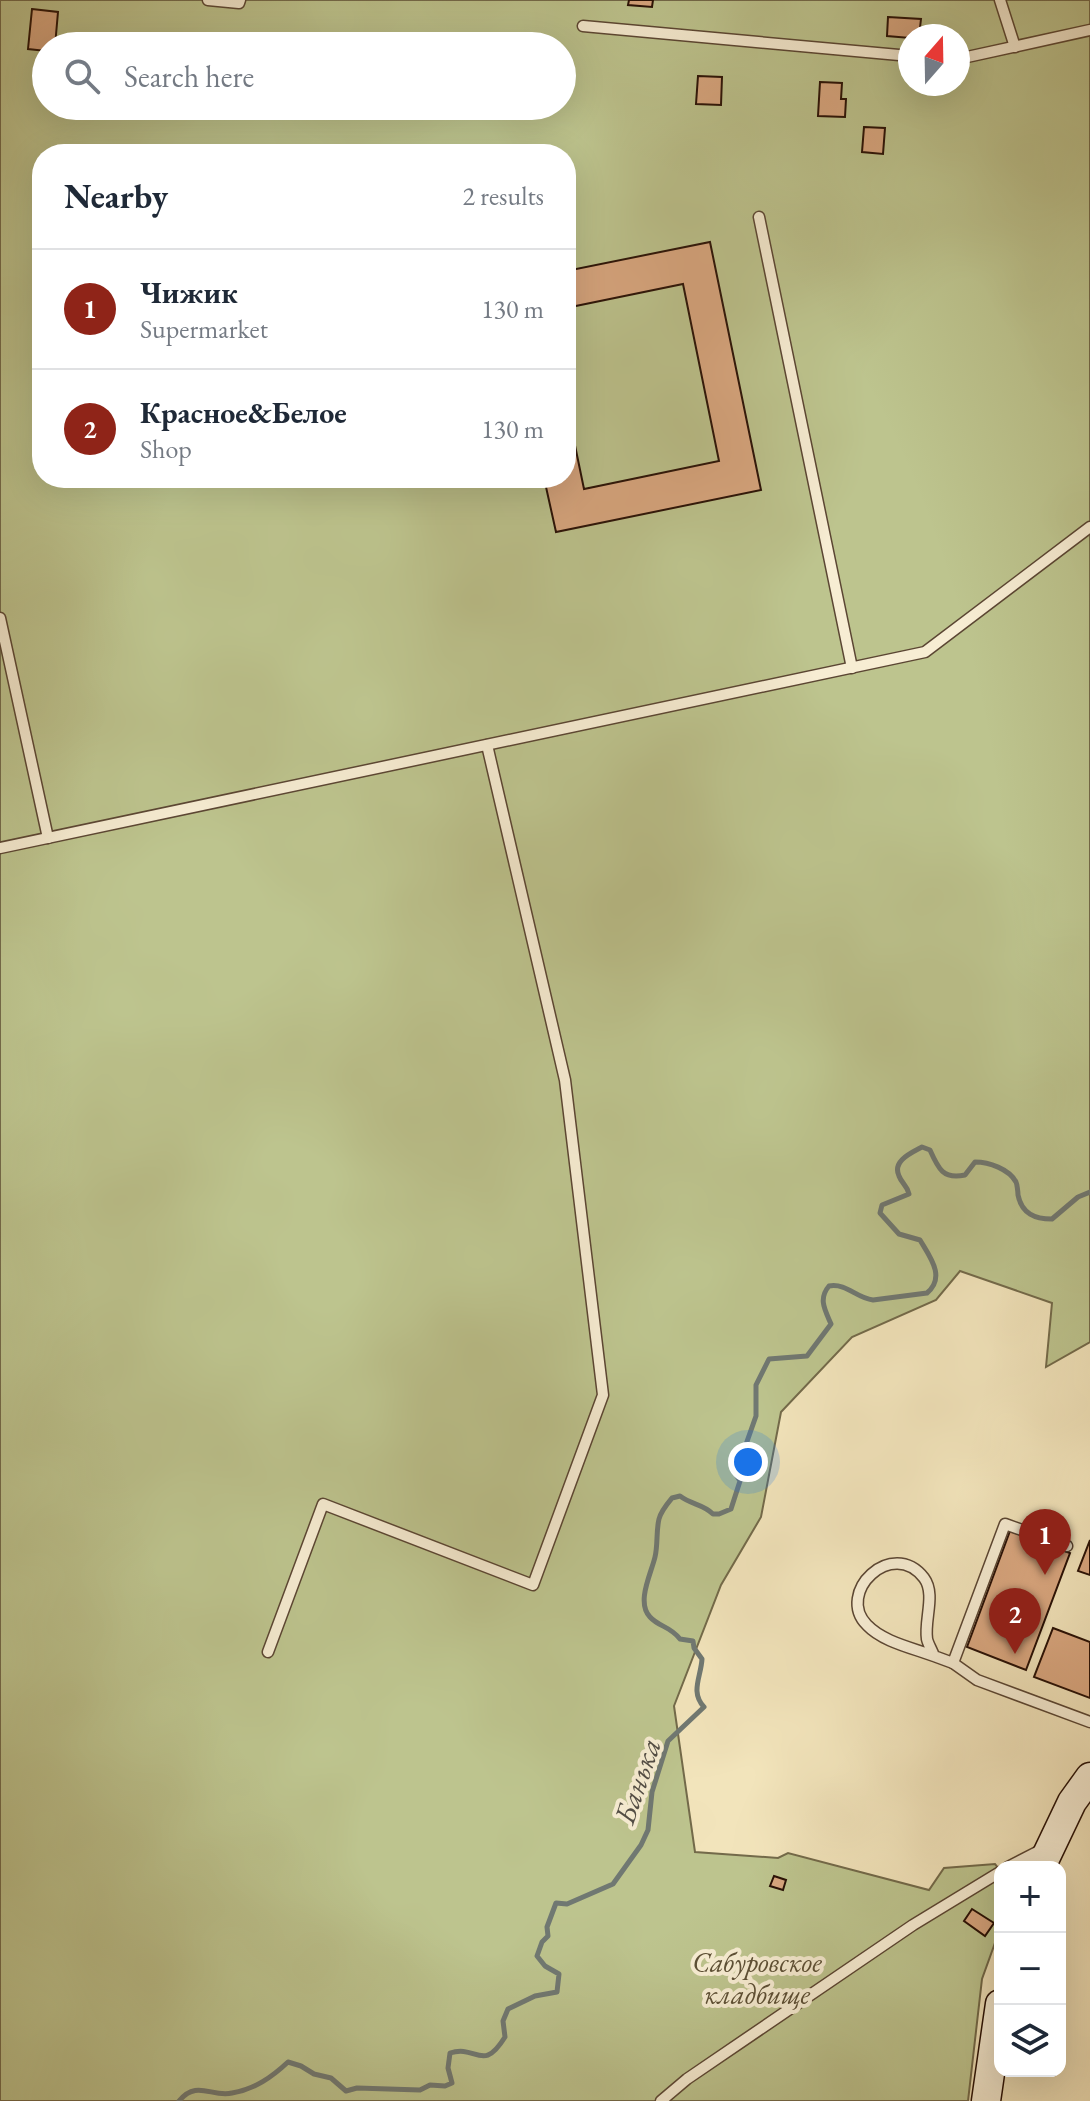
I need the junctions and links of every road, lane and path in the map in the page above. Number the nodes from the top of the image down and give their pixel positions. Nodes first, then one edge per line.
1 (208, 0) edge
2 (240, 0) edge
3 (1000, 0) edge
4 (583, 26) dead end
5 (1090, 30) edge
6 (1015, 47) junction
7 (898, 55) edge
8 (970, 56) edge
9 (759, 217) dead end
10 (1090, 527) edge
11 (0, 618) edge
12 (852, 668) junction
13 (487, 745) junction
14 (48, 838) junction
15 (0, 848) edge
16 (1067, 1546) dead end
17 (268, 1652) dead end
18 (934, 1656) junction
19 (953, 1663) junction
20 (1090, 1722) edge
21 (1090, 1777) edge
22 (1045, 1858) edge
23 (1018, 1861) edge
24 (994, 1876) edge
25 (1000, 2005) edge
26 (661, 2101) edge
27 (986, 2101) edge

1 - 2 lane
3 - 6 lane
4 - 7 lane
5 - 6 lane
6 - 8 lane
9 - 12 lane
10 - 12 lane
11 - 14 lane
12 - 13 lane
13 - 14 lane
13 - 17 lane
14 - 15 lane
16 - 19 lane
18 - 18 lane
18 - 19 lane
19 - 20 lane
21 - 22 street
22 - 23 lane
24 - 26 lane
25 - 27 street

